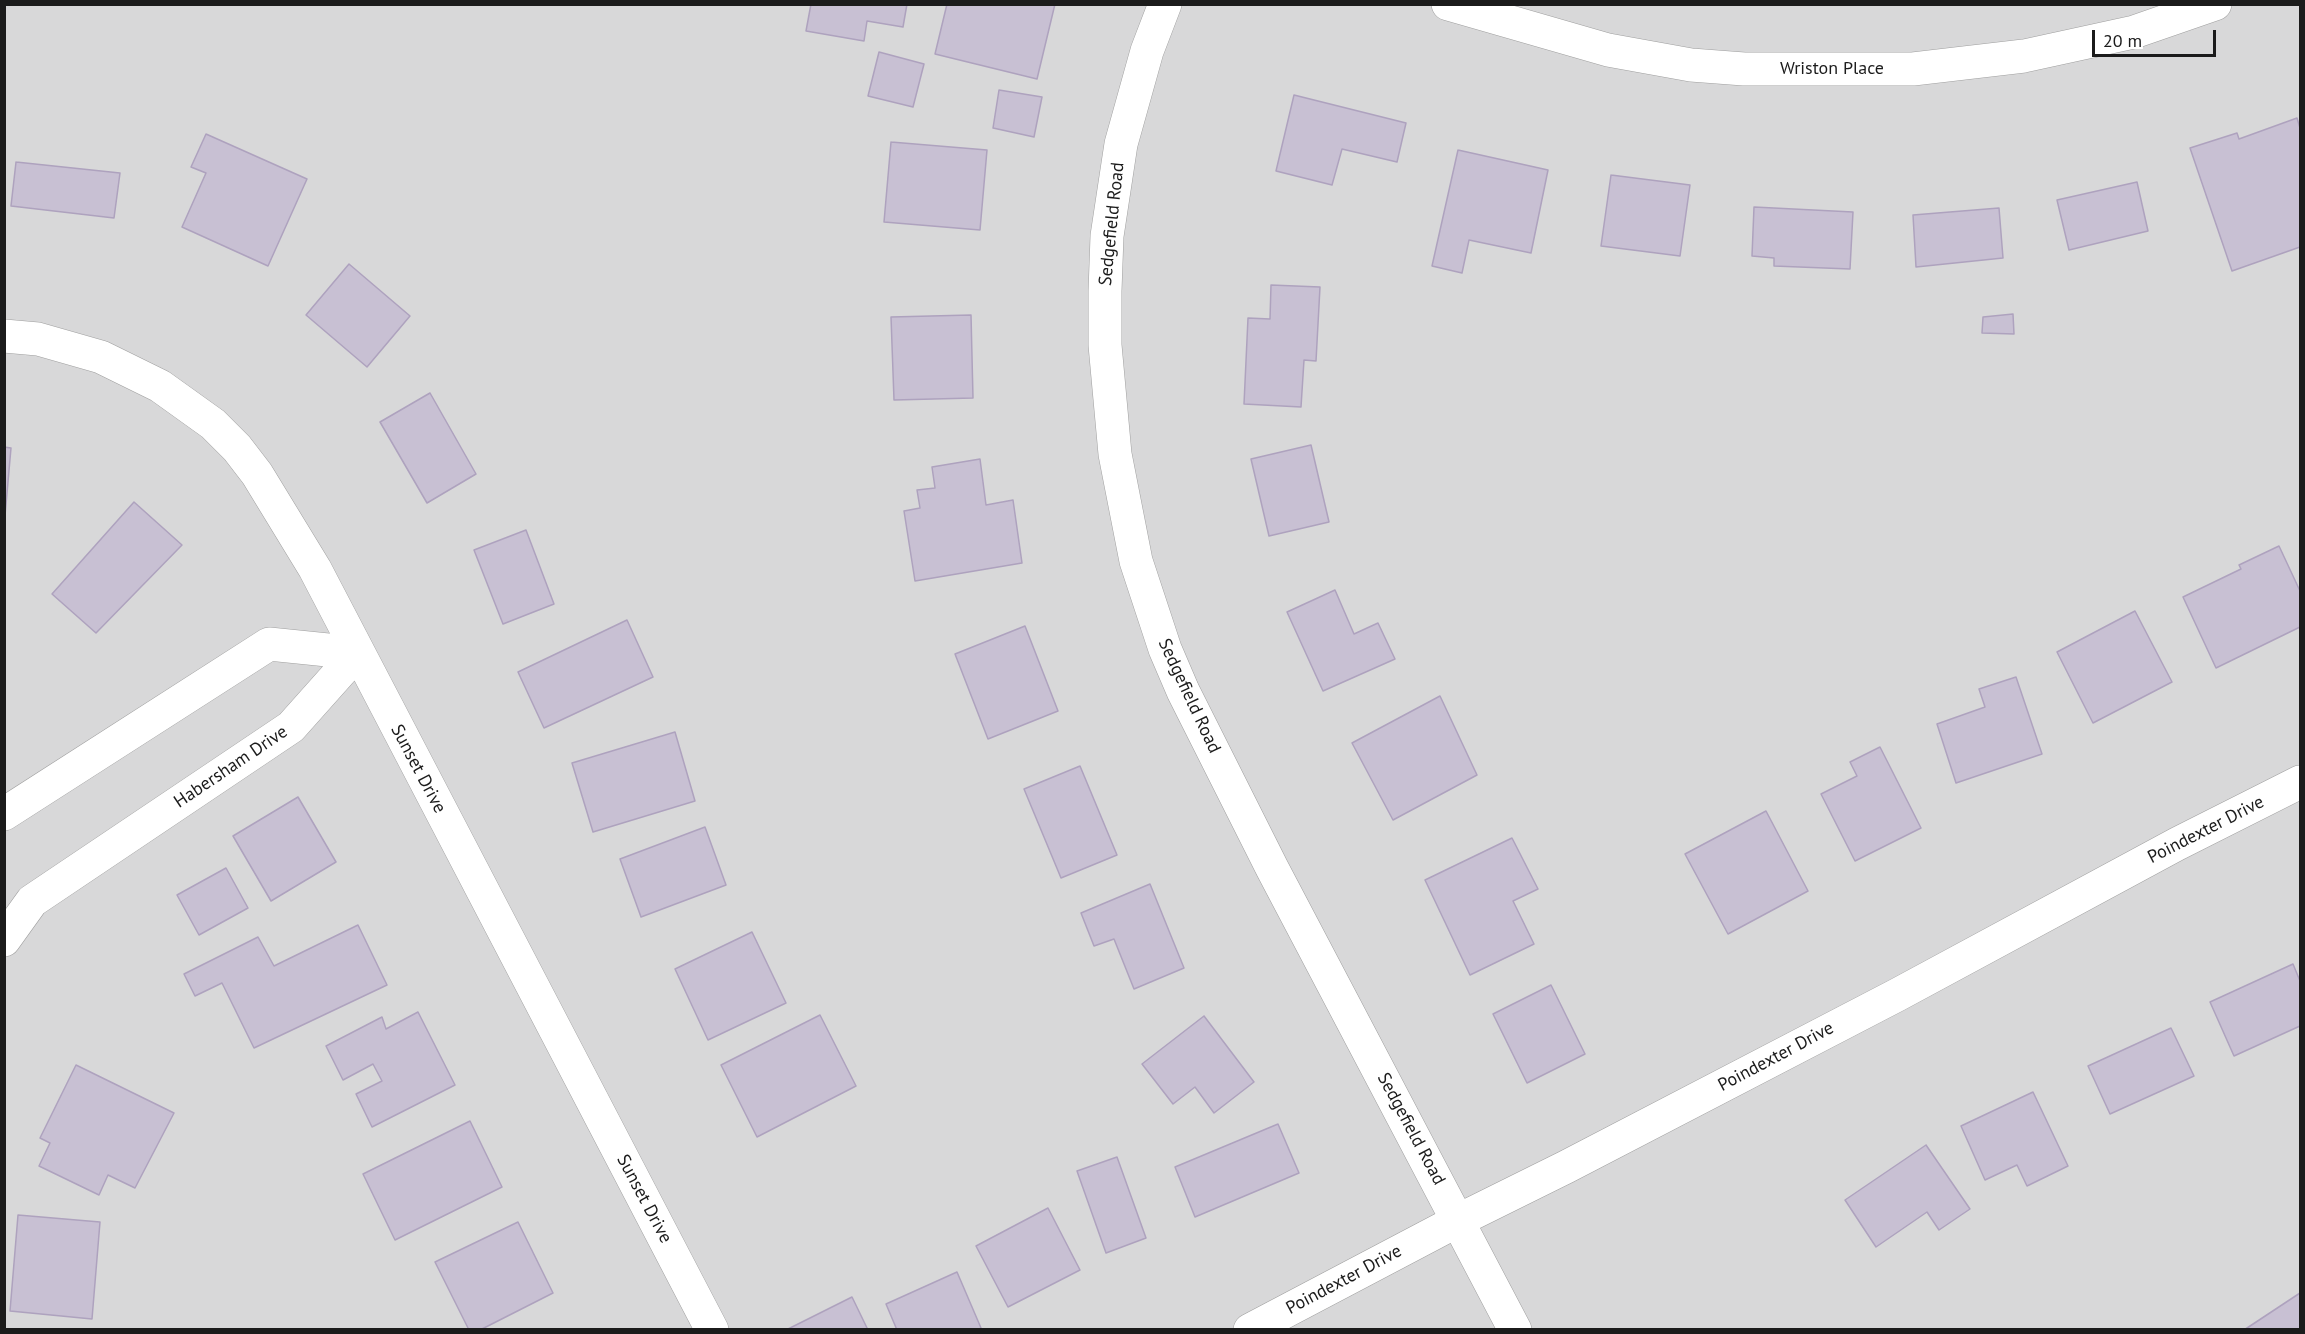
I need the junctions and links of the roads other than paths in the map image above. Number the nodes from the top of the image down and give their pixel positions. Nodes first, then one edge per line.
1 (1165, 4) edge
2 (1448, 4) edge
3 (2215, 4) edge
4 (4, 336) edge
5 (357, 653) junction
6 (2301, 782) edge
7 (4, 814) edge
8 (4, 940) edge
9 (1459, 1220) junction
10 (712, 1329) edge
11 (1250, 1329) edge
12 (1515, 1329) edge

1 - 9 street, Sedgefield Road
2 - 3 street, Wriston Place
4 - 5 street, Sunset Drive
5 - 7 street
5 - 8 street, Habersham Drive
5 - 10 street, Sunset Drive
6 - 9 street, Poindexter Drive
9 - 11 street, Poindexter Drive
9 - 12 street, Sedgefield Road

